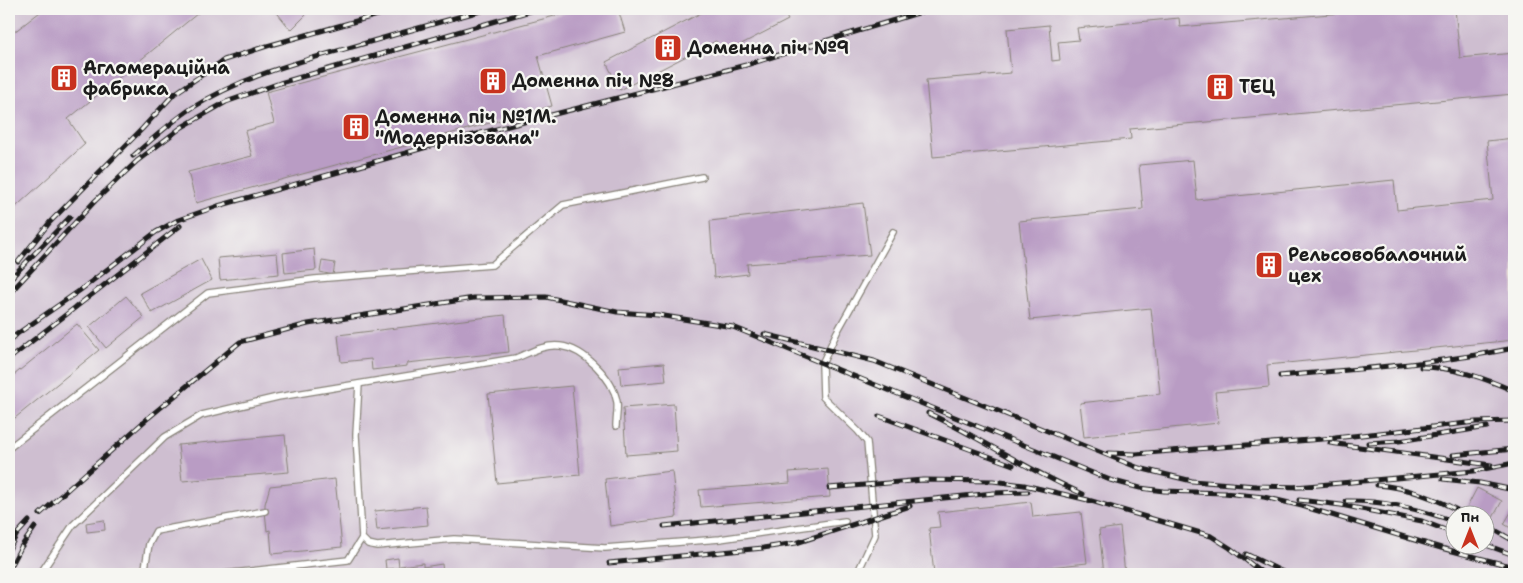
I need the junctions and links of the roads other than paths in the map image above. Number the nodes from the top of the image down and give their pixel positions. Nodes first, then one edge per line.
1 (702, 177) dead end
2 (893, 232) dead end
3 (360, 384) junction
4 (616, 426) dead end
5 (9, 448) edge
6 (265, 511) dead end
7 (845, 521) dead end
8 (362, 538) junction
9 (40, 574) edge
10 (144, 574) edge
11 (224, 574) edge
12 (857, 574) edge

1 - 5 lane
2 - 12 lane
3 - 4 lane
3 - 8 lane
3 - 9 lane
6 - 10 lane
7 - 8 lane
8 - 11 lane

